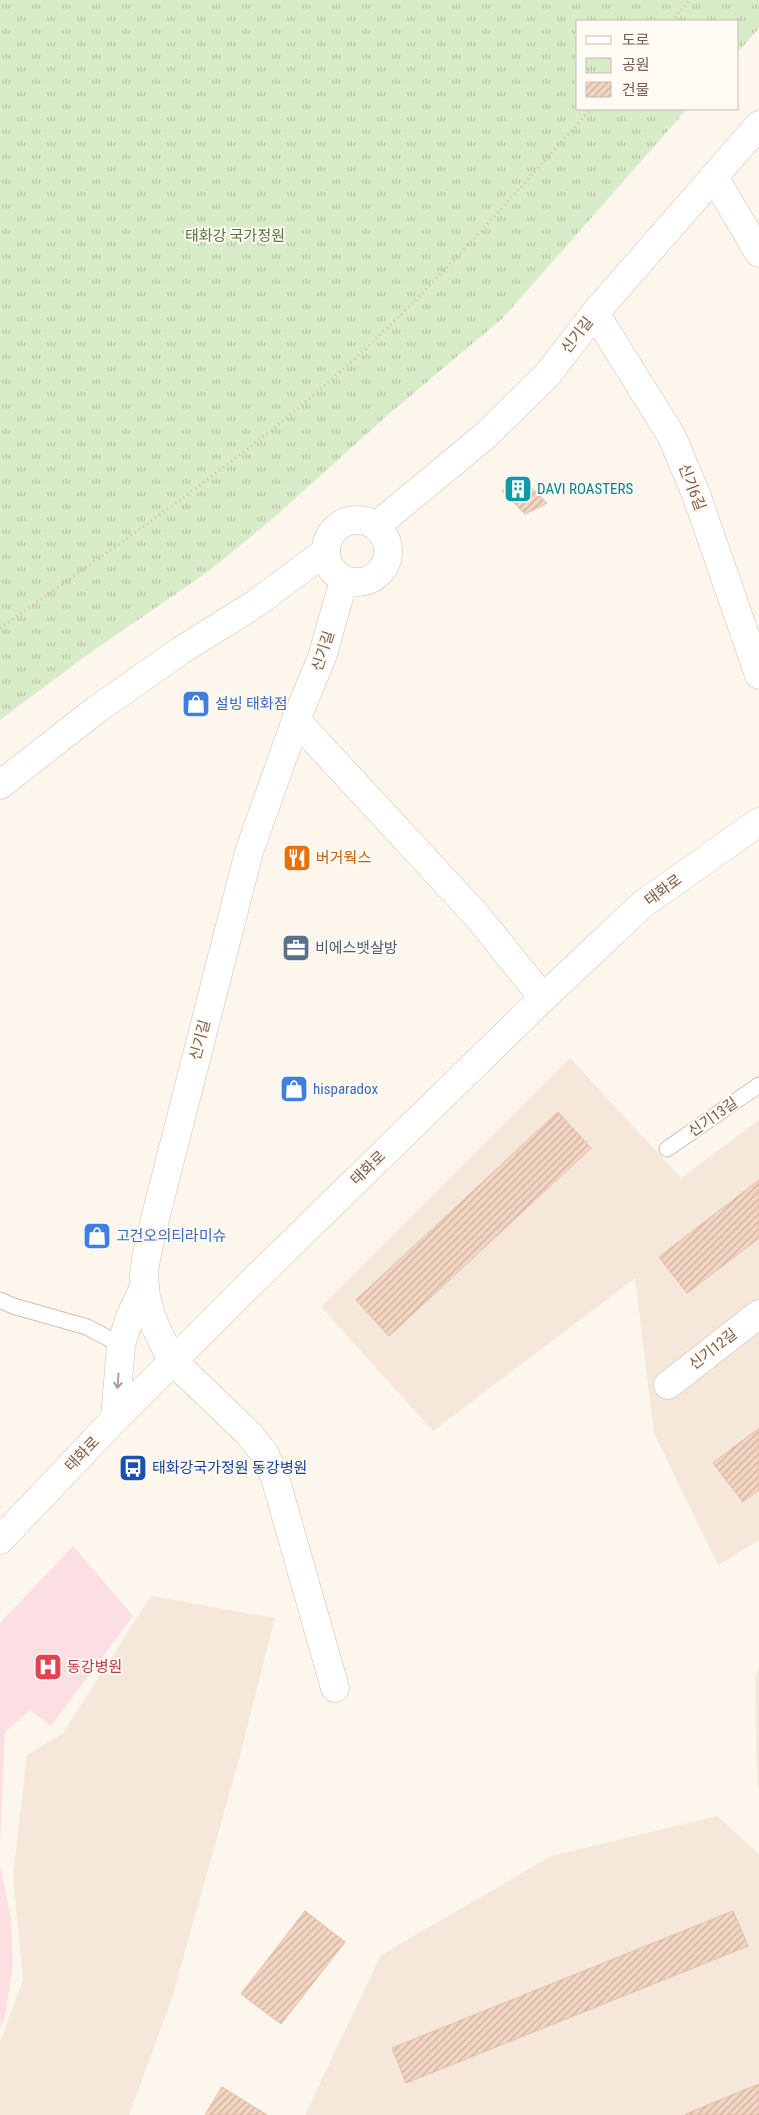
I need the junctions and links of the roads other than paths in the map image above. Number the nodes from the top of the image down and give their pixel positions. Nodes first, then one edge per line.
1 (753, 138) edge
2 (714, 177) junction
3 (759, 253) edge
4 (595, 313) junction
5 (376, 526) junction
6 (326, 551) junction
7 (344, 580) junction
8 (759, 675) edge
9 (296, 720) junction
10 (0, 785) edge
11 (759, 822) edge
12 (543, 998) junction
13 (759, 1085) edge
14 (667, 1149) dead end
15 (145, 1285) junction
16 (4, 1305) edge
17 (759, 1314) edge
18 (121, 1345) junction
19 (174, 1362) junction
20 (668, 1385) dead end
21 (115, 1419) junction
22 (0, 1540) edge
23 (335, 1688) dead end

1 - 2 street, 신기길
2 - 3 street
2 - 4 street, 신기길
4 - 5 street, 신기길
4 - 8 street, 신기6길
5 - 6 street
5 - 7 street
6 - 7 street
6 - 10 street
7 - 9 street, 신기길
9 - 12 street
9 - 15 street, 신기길
11 - 12 street, 태화로
12 - 19 street, 태화로
13 - 14 lane, 신기13길
15 - 18 street
15 - 19 street, 신기길
16 - 18 lane
17 - 20 street, 신기12길
18 -> 21 street
19 - 21 street, 태화로
19 - 23 street, 신기길
21 - 22 street, 태화로

